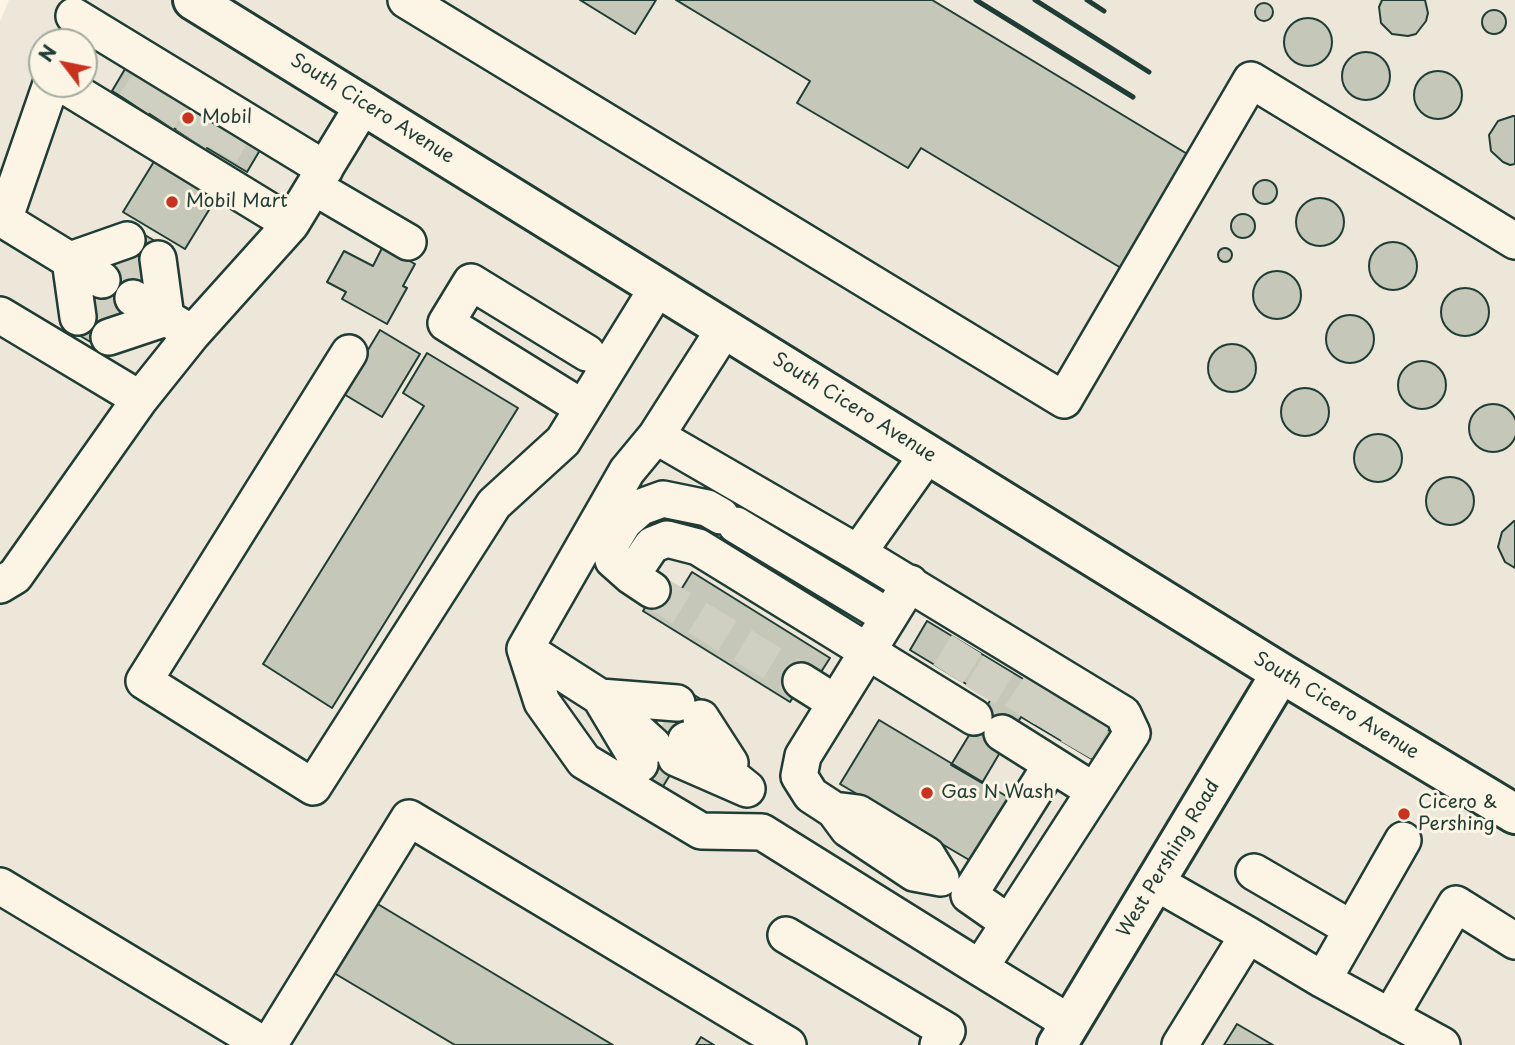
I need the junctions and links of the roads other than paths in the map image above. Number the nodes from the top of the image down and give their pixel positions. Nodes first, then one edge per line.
1 (193, 0) edge
2 (406, 0) edge
3 (73, 19) edge
4 (98, 91) edge
5 (46, 98) edge
6 (154, 101) junction
7 (364, 104) junction
8 (213, 136) junction
9 (319, 178) junction
10 (291, 224) junction
11 (2, 225) edge
12 (1515, 241) edge
13 (408, 243) dead end
14 (70, 261) junction
15 (658, 286) junction
16 (0, 315) edge
17 (179, 326) junction
18 (726, 328) junction
19 (349, 353) dead end
20 (587, 354) dead end
21 (140, 399) junction
22 (583, 408) junction
23 (656, 436) junction
24 (929, 454) junction
25 (858, 552) junction
26 (910, 583) junction
27 (0, 585) edge
28 (841, 588) junction
29 (889, 617) junction
30 (821, 622) junction
31 (525, 649) junction
32 (868, 650) junction
33 (1281, 673) junction
34 (801, 681) tunnel mouth
35 (600, 697) junction
36 (836, 703) junction
37 (1020, 735) junction
38 (670, 742) junction
39 (747, 789) junction
40 (1094, 791) junction
41 (1515, 814) edge
42 (762, 832) junction
43 (1404, 840) dead end
44 (1254, 872) dead end
45 (1155, 882) junction
46 (0, 886) edge
47 (955, 887) junction
48 (1009, 923) junction
49 (1352, 929) junction
50 (786, 935) dead end
51 (1248, 935) junction
52 (1515, 941) edge
53 (980, 968) junction
54 (1323, 980) junction
55 (1390, 1017) junction
56 (1064, 1034) edge
57 (266, 1045) edge
58 (788, 1045) edge
59 (938, 1045) edge
60 (1180, 1045) edge
61 (1442, 1045) edge

1 - 7 main road, South Cicero Avenue
2 - 12 lane
3 - 6 lane
4 - 6 lane
5 - 11 lane
6 - 8 lane
6 - 8 lane
7 - 9 lane
7 - 15 main road, South Cicero Avenue
8 - 9 lane
8 - 10 lane
9 - 10 lane
9 - 13 lane
10 - 17 lane
11 - 14 lane
14 - 14 lane
15 - 18 main road, South Cicero Avenue
15 - 22 lane
16 - 21 lane
17 - 17 lane
17 - 21 lane
18 - 23 lane
18 - 24 main road, South Cicero Avenue
19 - 22 lane
20 - 22 lane
21 - 27 lane
23 - 25 lane
23 - 31 lane
24 - 25 lane
24 - 33 main road, South Cicero Avenue
25 - 26 lane
26 - 29 lane
26 - 40 lane
28 - 29 lane
28 - 30 lane
28 - 30 lane
29 - 32 lane
30 - 32 lane
31 - 35 lane
31 - 42 lane
32 - 36 lane
32 - 37 lane
33 - 41 main road, South Cicero Avenue
33 - 45 main road, West Pershing Road
34 - 36 lane
35 - 38 lane
35 - 38 lane
36 - 47 lane
37 - 40 lane
37 - 47 lane
38 - 39 lane
38 - 39 lane
39 - 42 lane
40 - 48 lane
42 - 53 lane
43 - 49 lane
44 - 49 lane
45 - 51 lane
45 - 56 main road, West Pershing Road
46 - 57 lane
47 - 48 lane
48 - 53 lane
49 - 54 lane
50 - 59 lane
51 - 54 lane
51 - 60 lane
52 - 55 lane
53 - 56 lane
54 - 55 lane
55 - 61 lane
57 - 58 lane

